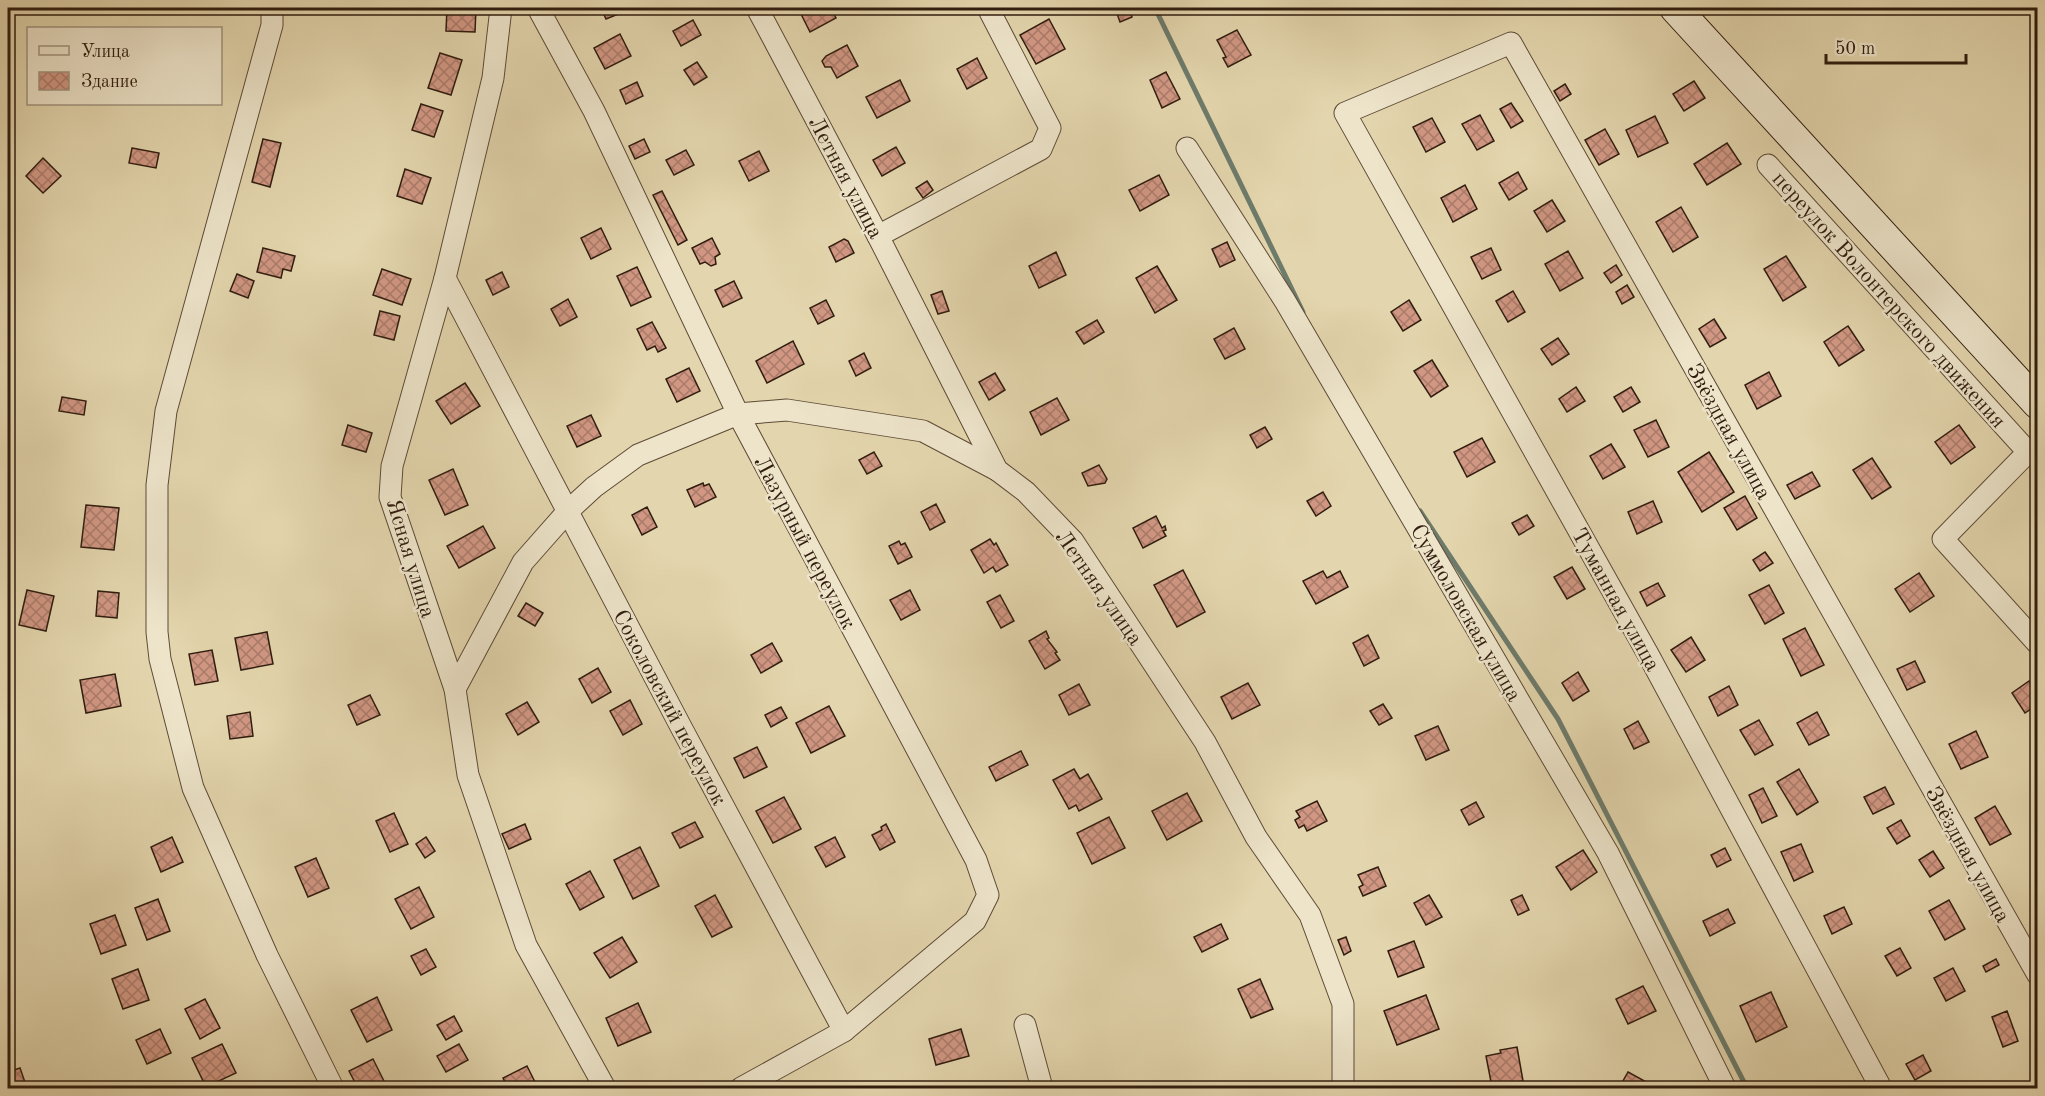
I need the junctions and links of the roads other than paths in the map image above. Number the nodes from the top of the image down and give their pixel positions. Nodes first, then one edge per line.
1 (272, 8) edge
2 (501, 8) edge
3 (538, 8) edge
4 (757, 8) edge
5 (988, 8) edge
6 (1675, 8) edge
7 (1345, 113) joint
8 (1187, 148) dead end
9 (1768, 165) dead end
10 (879, 236) junction
11 (445, 278) junction
12 (2037, 404) edge
13 (738, 414) junction
14 (997, 470) junction
15 (568, 511) junction
16 (2037, 644) edge
17 (455, 689) junction
18 (2037, 975) edge
19 (1025, 1025) dead end
20 (843, 1031) junction
21 (333, 1089) edge
22 (605, 1089) edge
23 (741, 1089) edge
24 (1042, 1089) edge
25 (1343, 1089) edge
26 (1725, 1089) edge
27 (1881, 1089) edge

1 - 21 street
2 - 11 street, Ясная улица
3 - 13 street, Лазурный переулок
4 - 10 street, Летняя улица
5 - 10 street
6 - 12 main road
7 - 18 street, Звёздная улица
7 - 27 street, Туманная улица
8 - 26 street, Суммоловская улица
9 - 16 street, переулок Волонтерского движения
10 - 14 street, Летняя улица
11 - 15 street, Соколовский переулок
11 - 17 street, Ясная улица
13 - 14 street
13 - 15 street
13 - 20 street, Лазурный переулок
14 - 25 street, Летняя улица
15 - 17 street
15 - 20 street, Соколовский переулок
17 - 22 street, Ясная улица
19 - 24 street
20 - 23 street

